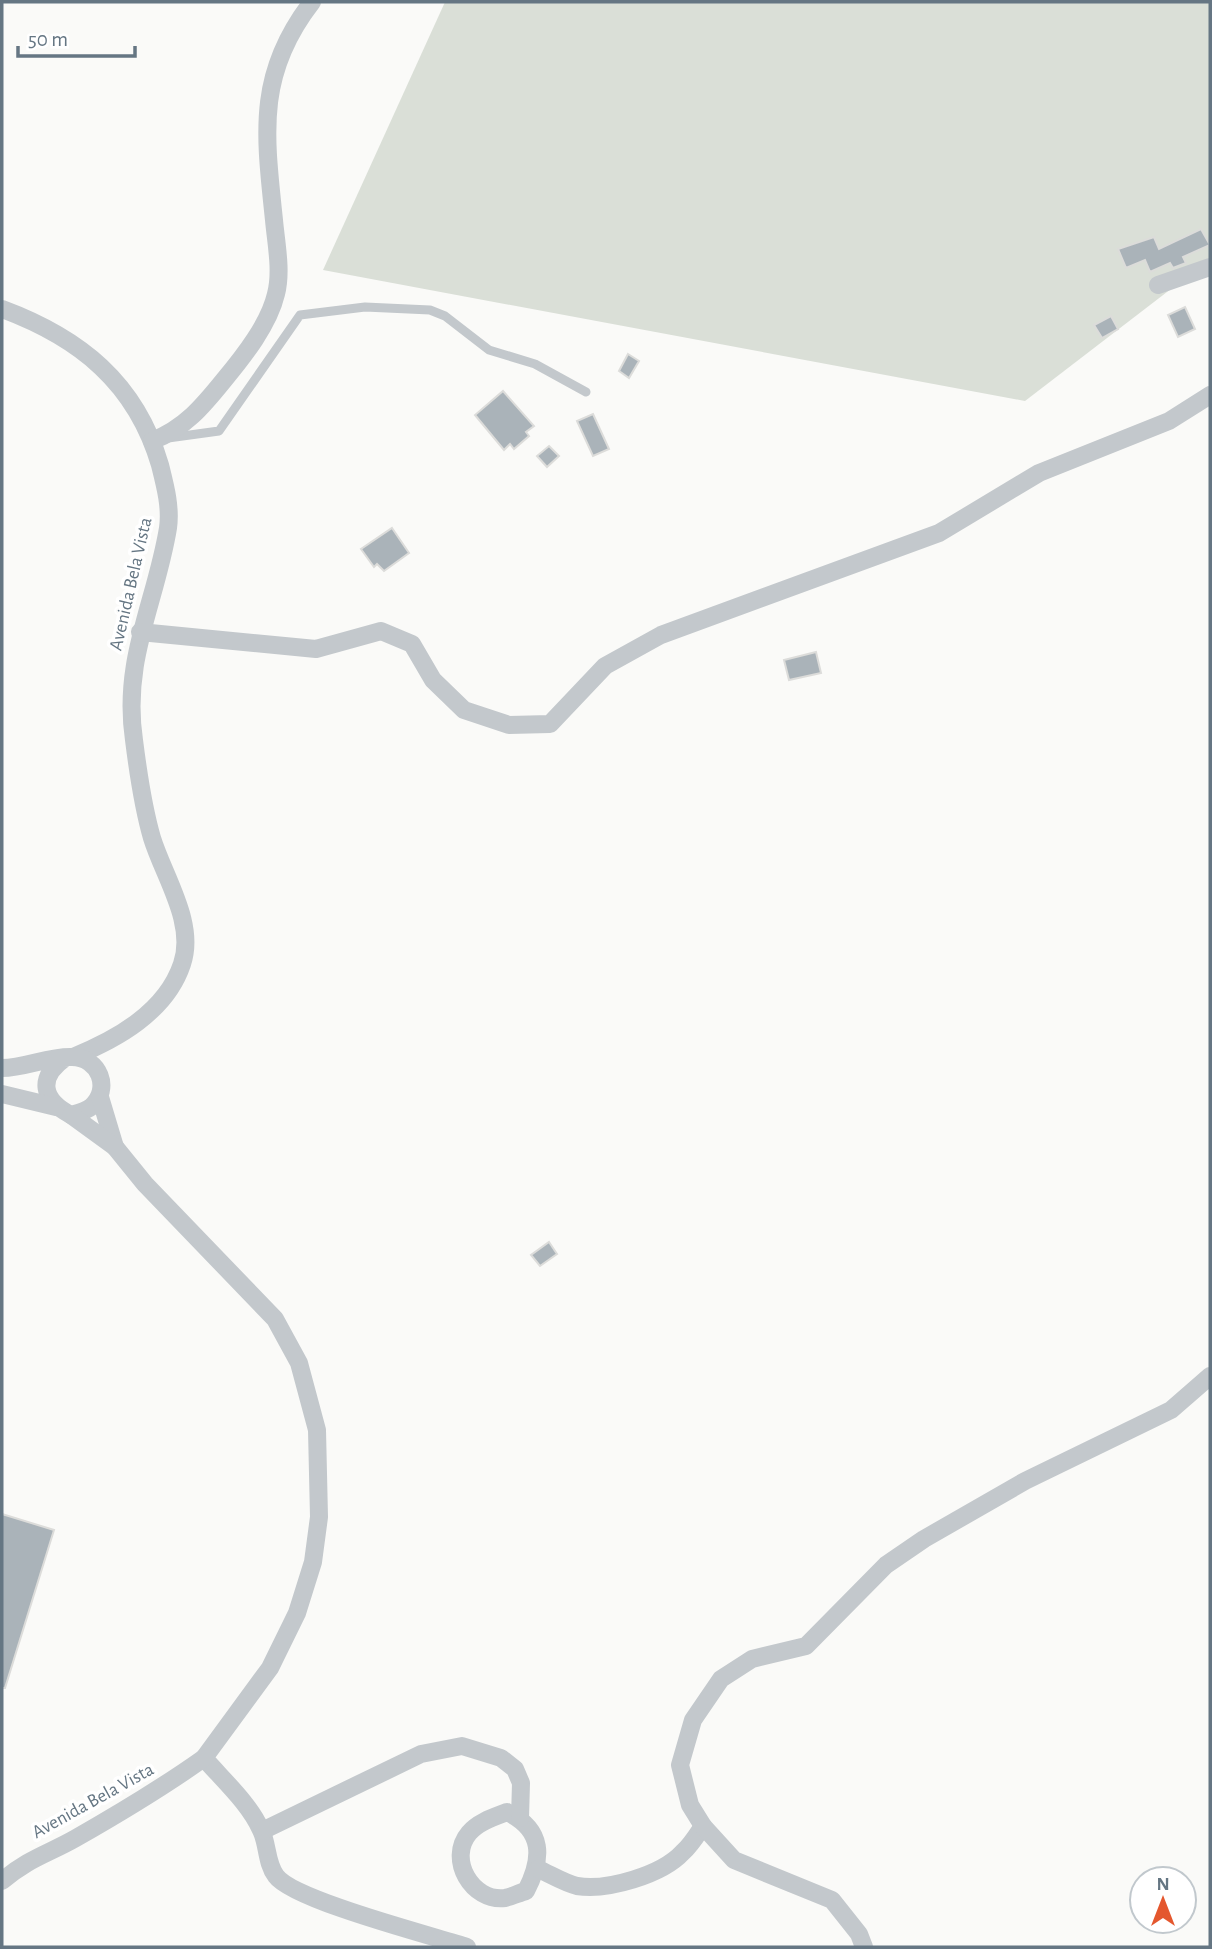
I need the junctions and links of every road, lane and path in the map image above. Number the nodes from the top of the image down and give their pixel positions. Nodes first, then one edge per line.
1 (312, 2) edge
2 (1210, 267) edge
3 (1158, 285) dead end
4 (2, 309) edge
5 (586, 392) dead end
6 (1210, 395) edge
7 (152, 441) junction
8 (139, 632) junction
9 (117, 1037) junction
10 (69, 1057) junction
11 (2, 1068) edge
12 (101, 1074) junction
13 (2, 1094) edge
14 (100, 1097) junction
15 (64, 1111) junction
16 (115, 1147) junction
17 (1210, 1376) edge
18 (204, 1758) junction
19 (520, 1818) junction
20 (703, 1826) junction
21 (262, 1832) junction
22 (538, 1868) junction
23 (2, 1881) edge
24 (467, 1947) edge
25 (864, 1947) edge

1 - 7 street
2 - 3 street
4 - 7 street, Avenida Bela Vista
5 - 7 lane
6 - 8 street
7 - 8 street, Avenida Bela Vista
8 - 9 street, Avenida Bela Vista
9 - 10 street, Avenida Bela Vista
9 - 12 street, Avenida Bela Vista
10 - 11 street, Avenida Bela Vista
10 - 12 street
10 - 15 street
12 - 14 street, Avenida Bela Vista
13 - 15 street
14 - 15 street
14 - 16 street, Avenida Bela Vista
15 - 16 street
16 - 18 street
17 - 20 street
18 - 21 street
18 - 23 street, Avenida Bela Vista
19 - 21 street
19 - 22 street
19 - 22 street
20 - 22 street
20 - 25 street
21 - 24 street

